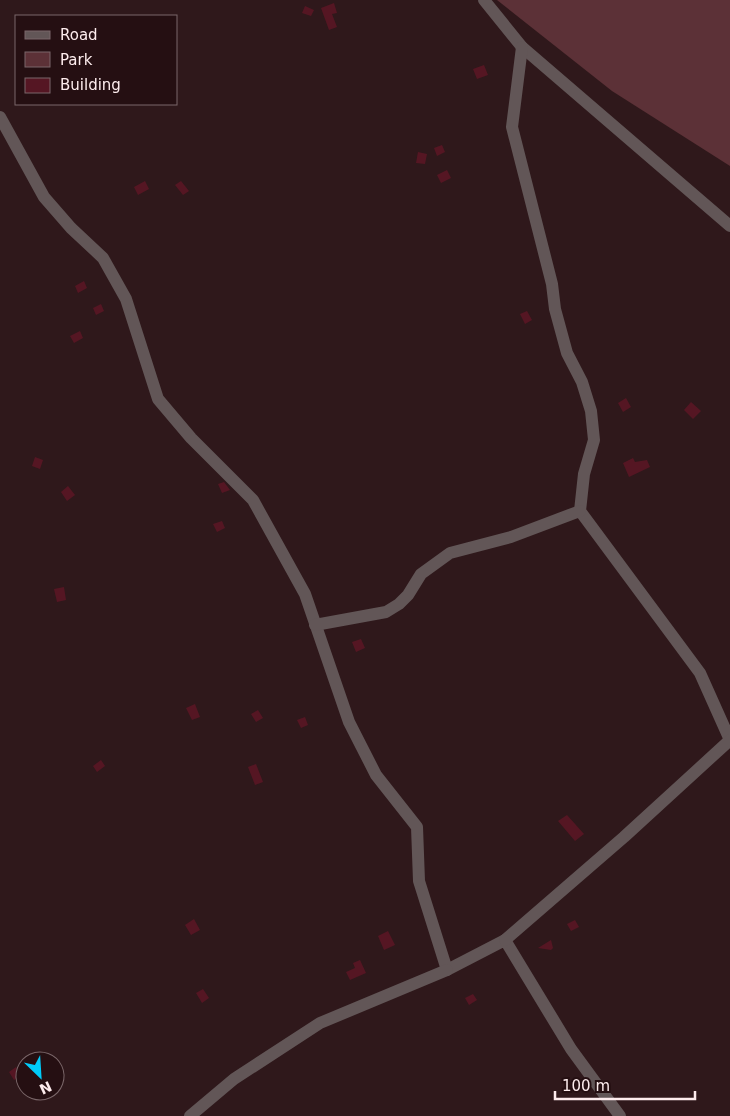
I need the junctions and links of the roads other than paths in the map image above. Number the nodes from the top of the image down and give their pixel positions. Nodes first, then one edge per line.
1 (484, 0) edge
2 (522, 47) junction
3 (0, 117) edge
4 (730, 226) edge
5 (580, 510) junction
6 (316, 625) junction
7 (730, 740) edge
8 (505, 940) junction
9 (447, 970) junction
10 (190, 1116) edge
11 (620, 1116) edge

1 - 2 street
2 - 4 street
2 - 5 street
3 - 6 street
5 - 6 street
5 - 7 street
6 - 9 street
7 - 8 street
8 - 9 street
8 - 11 street
9 - 10 street

